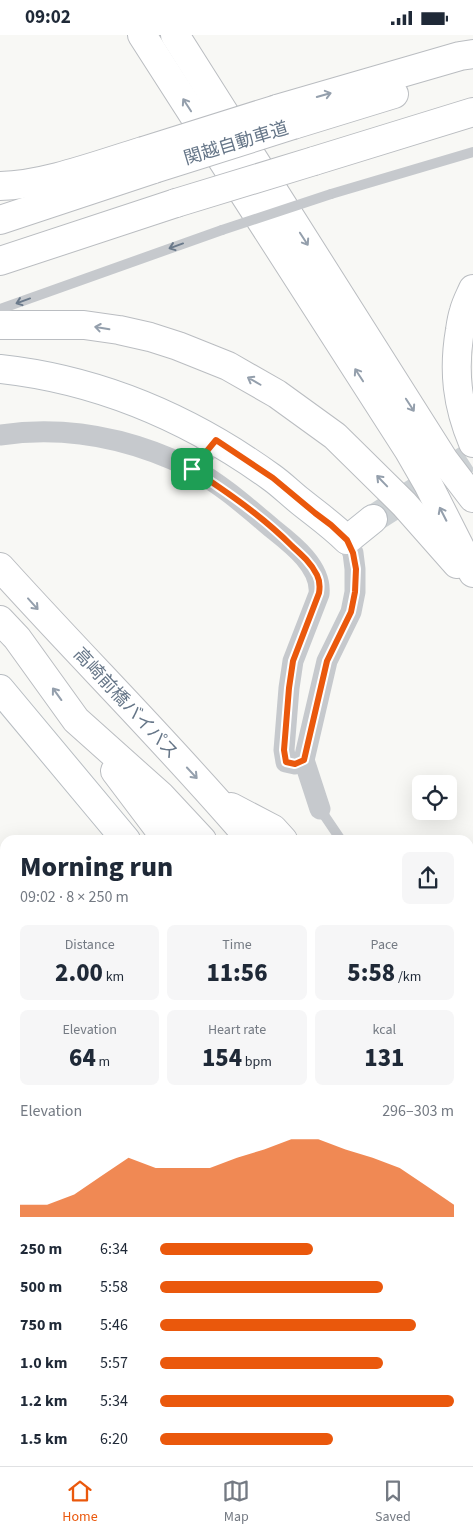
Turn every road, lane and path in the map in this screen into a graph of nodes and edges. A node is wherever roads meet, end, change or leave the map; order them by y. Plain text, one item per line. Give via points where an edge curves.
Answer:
1 (142, 35) edge
2 (175, 35) edge
3 (473, 54) edge
4 (473, 70) edge
5 (473, 112) edge
6 (285, 117) junction
7 (473, 152) edge
8 (148, 160) junction
9 (0, 186) edge
10 (0, 220) edge
11 (0, 261) edge
12 (473, 289) edge
13 (0, 309) edge
14 (0, 325) edge
15 (0, 369) edge
16 (0, 435) edge
17 (216, 440) junction
18 (473, 443) edge
19 (192, 469) junction
20 (473, 498) edge
21 (373, 519) tunnel mouth
22 (347, 540) junction
23 (0, 567) edge
24 (473, 573) edge
25 (473, 582) edge
26 (0, 621) edge
27 (0, 689) edge
28 (76, 720) junction
29 (304, 760) junction
30 (216, 799) junction
31 (320, 809) joint
32 (122, 835) edge
33 (163, 835) edge
34 (197, 835) edge
35 (247, 835) edge
36 (278, 835) edge
37 (338, 835) edge

24 -> 1 main road via 409,451
2 -> 20 main road via 444,460
6 -> 3 main road
4 - 6 main road, 関越自動車道
5 - 11 main road, bridge
6 - 8 main road, 関越自動車道, bridge
7 -> 13 lane, bridge via 330,194
8 - 9 main road
8 - 10 main road, 関越自動車道
12 - 18 main road via 464,311 456,373 461,409
25 -> 14 main road via 404,504 335,436 277,394 228,366 178,346 119,330 84,325
15 - 17 main road via 34,373 98,388 128,398
16 - 19 street via 61,432 98,435 141,447
17 - 19 street
17 - 22 main road via 273,478
19 - 29 street via 280,534 310,563 318,576 319,593 293,661 284,750 286,762 295,764
21 - 22 main road
22 - 29 street via 356,569 355,592 351,612 327,661
23 -> 30 main road, 高崎前橋バイパス
28 -> 26 main road via 17,638
27 - 32 main road
28 - 33 main road
28 - 34 main road via 161,796
29 - 31 street
30 - 35 main road, 高崎前橋バイパス
30 - 36 main road
31 - 37 lane

